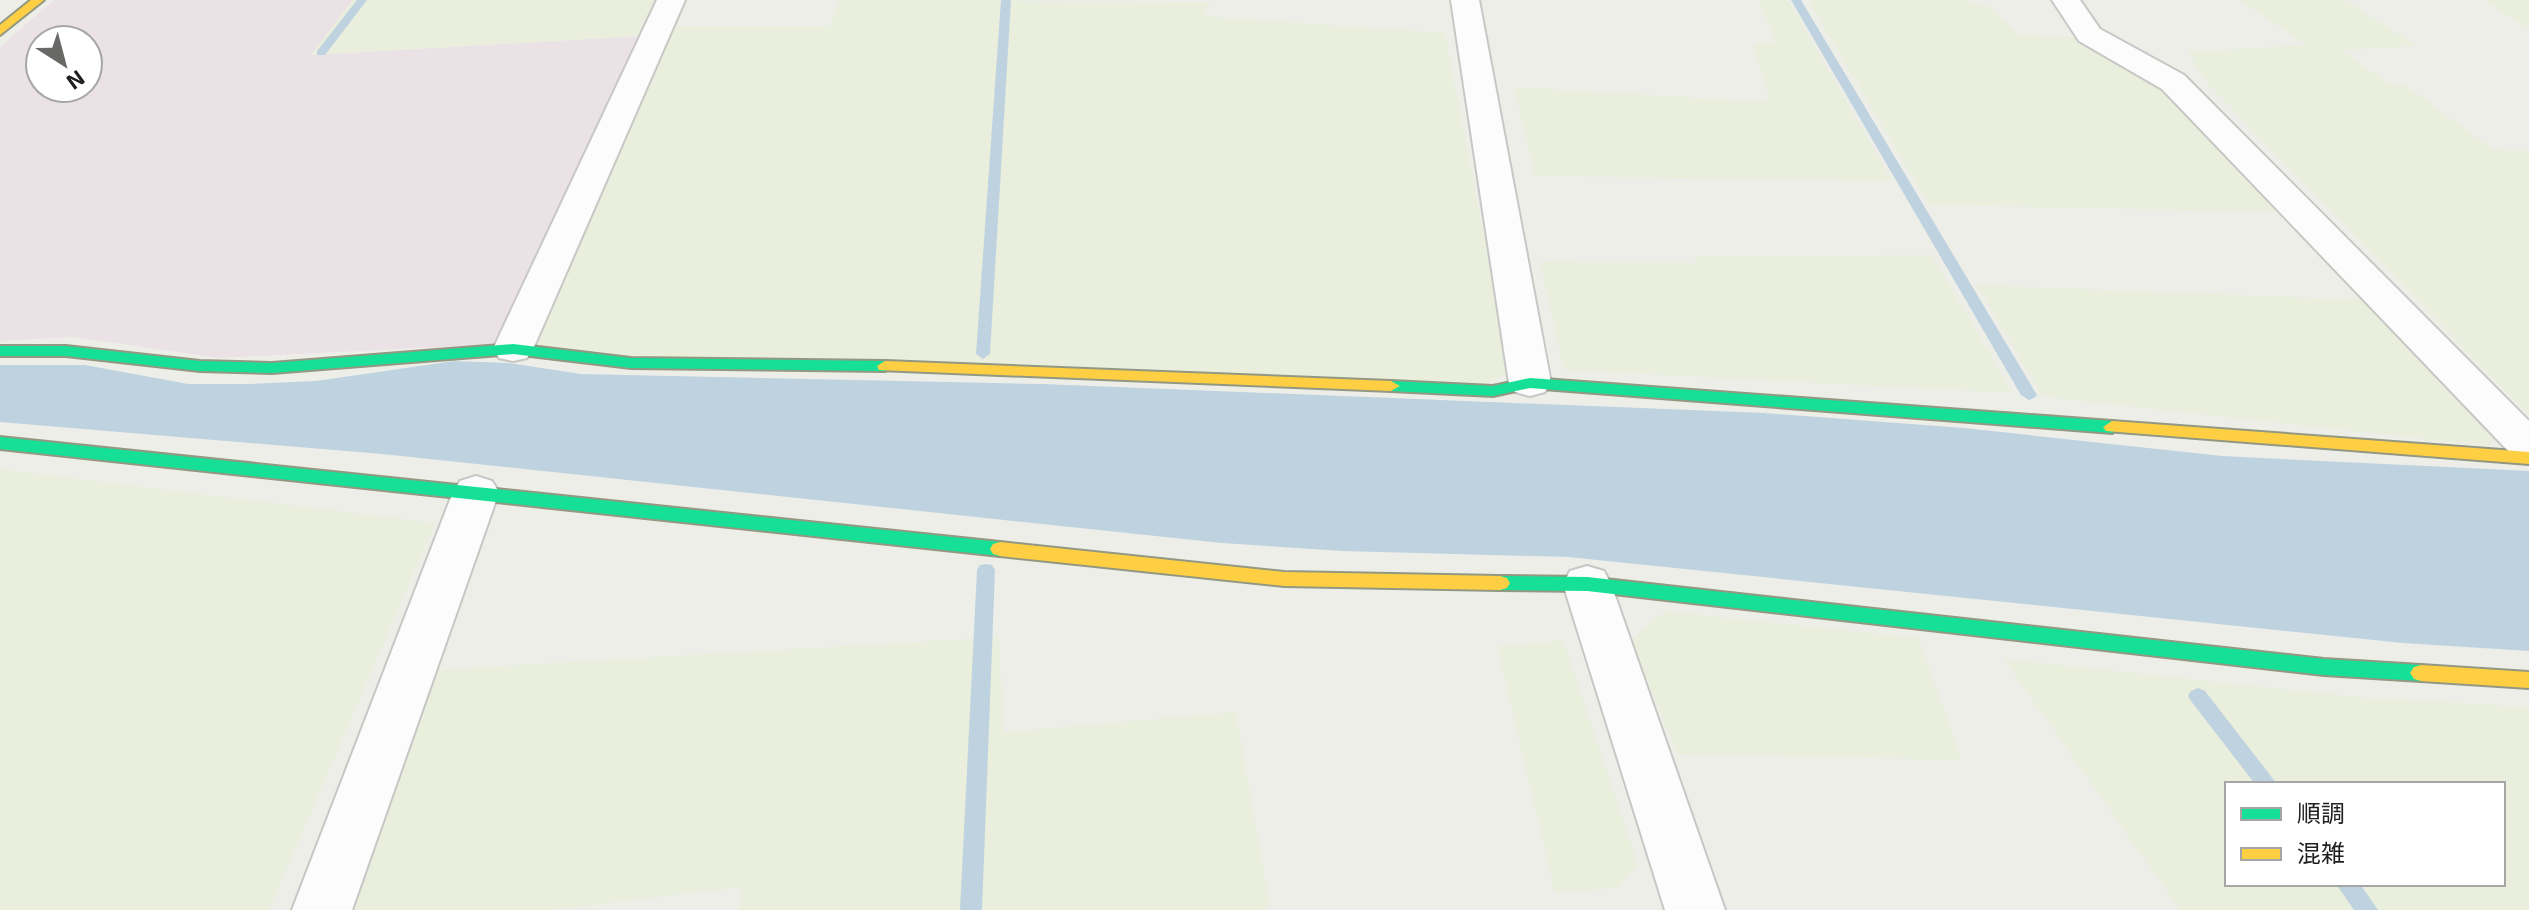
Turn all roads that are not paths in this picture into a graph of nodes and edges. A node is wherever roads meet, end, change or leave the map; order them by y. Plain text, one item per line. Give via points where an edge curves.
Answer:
1 (38, 0) edge
2 (671, 0) edge
3 (1465, 0) edge
4 (2066, 0) edge
5 (0, 31) edge
6 (513, 349) junction
7 (0, 351) edge
8 (1530, 383) junction
9 (0, 443) edge
10 (2529, 447) edge
11 (2529, 458) edge
12 (476, 492) junction
13 (1587, 584) junction
14 (2529, 680) edge
15 (322, 910) edge
16 (1695, 910) edge

1 - 5 street
2 - 6 street
3 - 8 street
4 - 10 street via 2089,35 2173,82
6 - 7 street via 272,368 66,351
6 - 8 street via 631,363 955,367 1493,391
8 - 11 street
9 - 12 street
12 - 13 street via 1284,579
12 - 15 street
13 - 14 street via 2324,667
13 - 16 street

